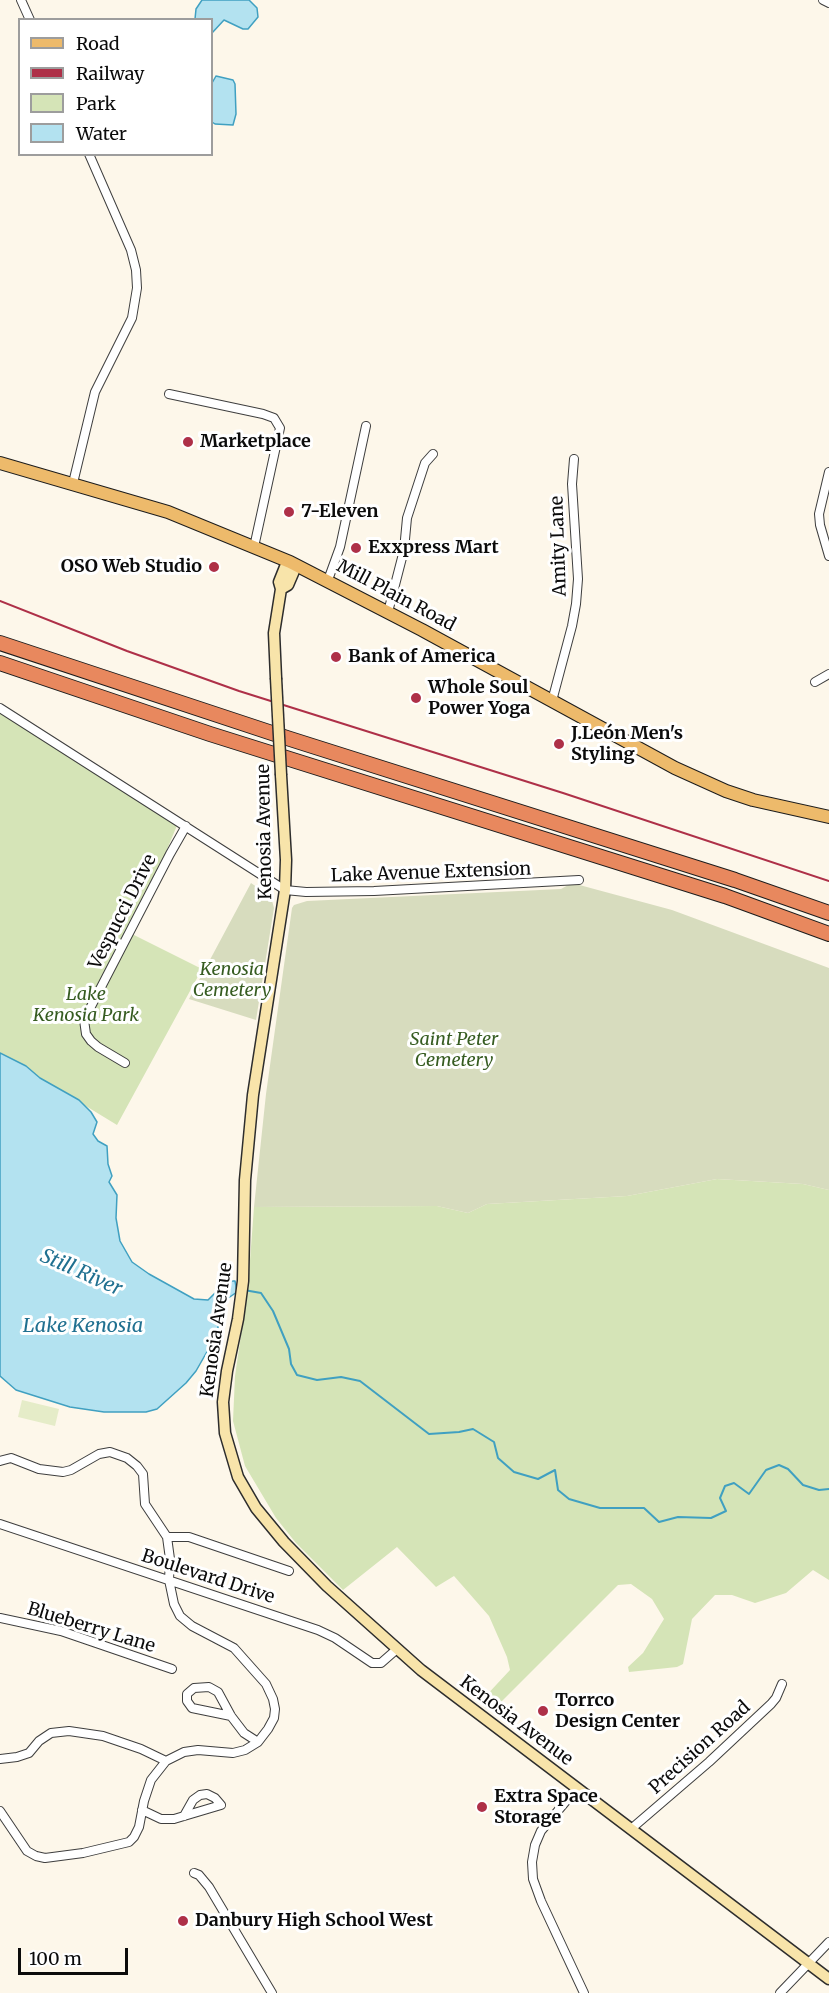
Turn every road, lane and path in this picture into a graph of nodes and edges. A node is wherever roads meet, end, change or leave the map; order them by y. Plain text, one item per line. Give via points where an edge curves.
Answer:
1 (21, 0) edge
2 (823, 0) edge
3 (829, 3) edge
4 (29, 18) edge
5 (90, 156) edge
6 (169, 394) dead end
7 (366, 426) dead end
8 (433, 454) dead end
9 (574, 459) dead end
10 (0, 463) edge
11 (829, 472) edge
12 (73, 483) junction
13 (254, 547) junction
14 (829, 556) edge
15 (290, 562) junction
16 (328, 580) junction
17 (388, 612) junction
18 (0, 643) edge
19 (0, 663) edge
20 (829, 674) edge
21 (815, 682) dead end
22 (552, 701) junction
23 (0, 708) edge
24 (829, 817) edge
25 (186, 826) junction
26 (579, 880) dead end
27 (285, 890) junction
28 (829, 913) edge
29 (829, 934) edge
30 (125, 1063) dead end
31 (0, 1461) edge
32 (0, 1524) edge
33 (167, 1537) junction
34 (289, 1571) dead end
35 (169, 1580) junction
36 (0, 1618) edge
37 (397, 1649) junction
38 (172, 1669) dead end
39 (782, 1684) dead end
40 (231, 1716) junction
41 (258, 1742) junction
42 (0, 1759) edge
43 (166, 1761) junction
44 (577, 1788) junction
45 (142, 1810) junction
46 (0, 1811) edge
47 (184, 1816) dead end
48 (631, 1829) junction
49 (194, 1873) dead end
50 (829, 1942) edge
51 (809, 1964) junction
52 (829, 1979) edge
53 (272, 1993) edge
54 (584, 1993) edge
55 (780, 1993) edge

1 - 4 street
2 - 3 street
5 - 12 street via 131,250 137,288 132,318 95,392
6 - 13 street via 263,414 274,418 280,428
7 - 16 street via 340,547
8 - 17 street via 425,463 407,518 404,550
9 - 22 street, Amity Lane via 576,604
10 - 12 main road, Mill Plain Road
11 - 14 street via 819,514
12 - 13 main road, Mill Plain Road via 168,512
13 - 15 main road, Mill Plain Road
15 - 16 main road, Mill Plain Road
15 - 27 street, Kenosia Avenue, bridge via 279,582 274,633
16 - 17 main road, Mill Plain Road
17 - 22 main road, Mill Plain Road
18 - 28 highway
19 - 29 highway via 210,734 725,896
20 - 21 street
22 - 24 main road, Mill Plain Road via 701,780 753,800
23 - 25 street
25 - 27 street
25 - 30 street, Vespucci Drive via 84,1020 86,1034 92,1041
26 - 27 street, Lake Avenue Extension via 374,891
27 - 37 street, Kenosia Avenue via 250,1124 243,1281 226,1371 225,1433 238,1477 256,1508 327,1586
31 - 33 street via 11,1458 39,1469 63,1472 99,1454 120,1454 143,1474 145,1504
32 - 35 street, Boulevard Drive
33 - 34 street via 189,1537
33 - 35 street
35 - 37 street, Boulevard Drive via 318,1630 372,1663 381,1663
35 - 41 street via 180,1616 234,1648 266,1684 273,1699 274,1718
36 - 38 street, Blueberry Lane via 61,1631
37 - 44 street, Kenosia Avenue
39 - 48 street, Precision Road via 771,1704
40 - 40 street via 218,1692 209,1687 194,1688 187,1694 192,1708
40 - 41 street
41 - 43 street via 233,1753 198,1750
42 - 43 street via 29,1753 51,1734 69,1731 103,1736
43 - 45 street via 152,1780
44 - 48 street, Kenosia Avenue
44 - 54 street via 541,1831 532,1862 541,1901
45 - 46 street via 139,1827 129,1842 45,1858 27,1851
45 - 47 street via 161,1819
48 - 51 street, Kenosia Avenue
49 - 53 street via 209,1887
50 - 51 street
51 - 52 street, Kenosia Avenue
51 - 55 street

